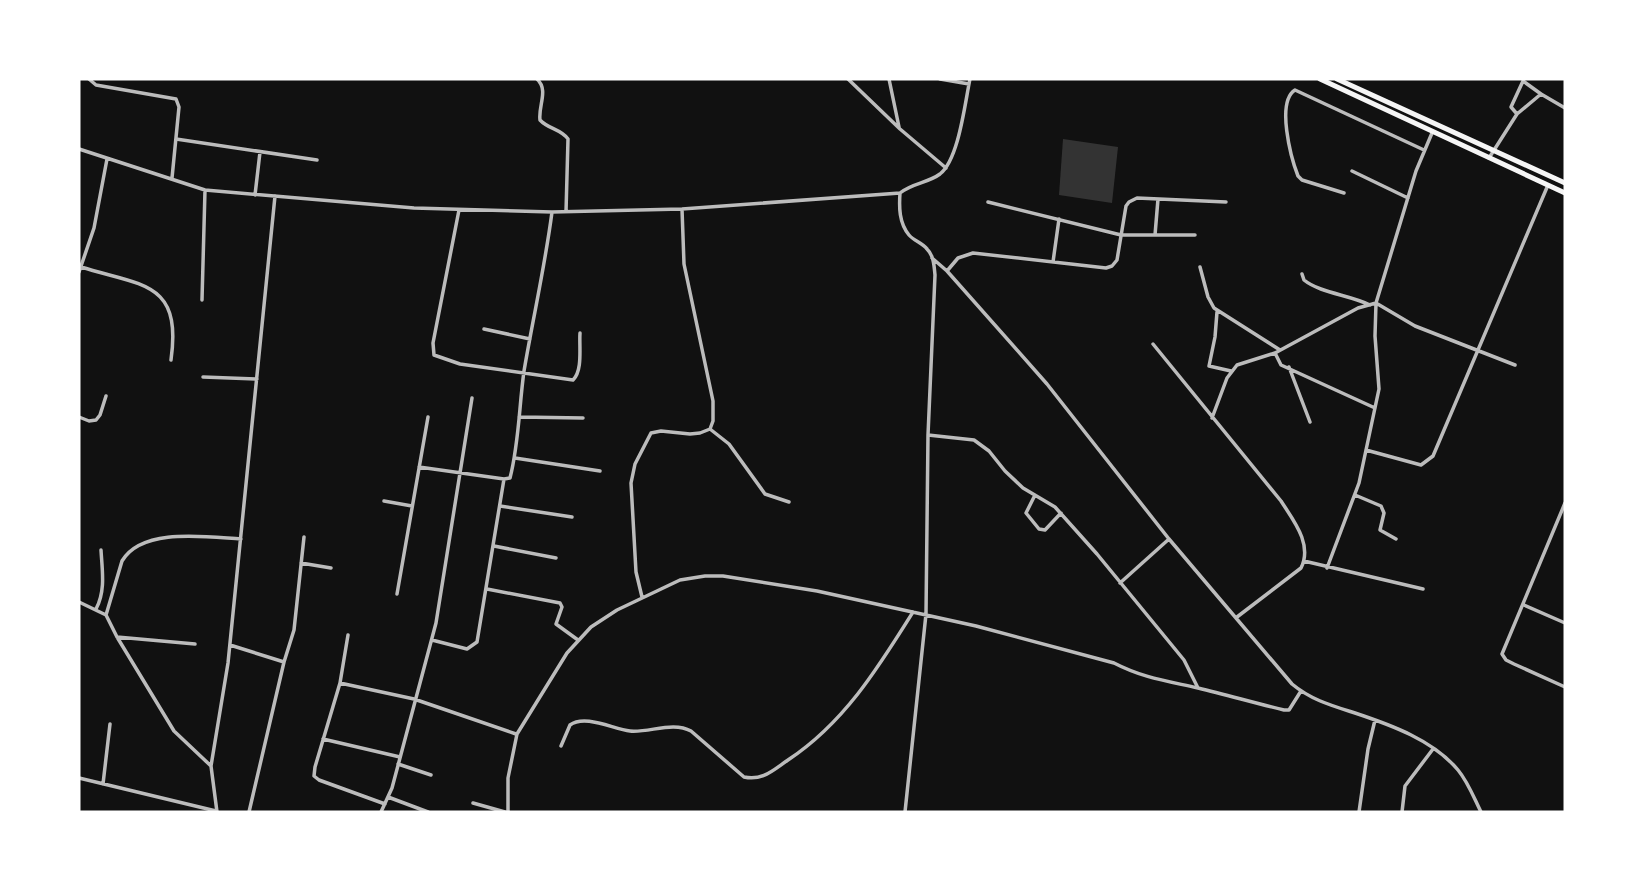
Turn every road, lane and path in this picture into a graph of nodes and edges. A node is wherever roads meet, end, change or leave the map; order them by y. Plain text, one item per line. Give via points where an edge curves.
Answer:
1 (89, 79) edge
2 (537, 79) edge
3 (848, 79) edge
4 (889, 79) edge
5 (940, 79) edge
6 (1320, 79) edge
7 (1337, 79) edge
8 (1523, 80) edge
9 (969, 81) edge
10 (1541, 94) junction
11 (1564, 106) edge
12 (1517, 114) junction
13 (900, 129) junction
14 (1432, 133) junction
15 (176, 139) junction
16 (79, 149) edge
17 (1424, 150) junction
18 (1493, 151) junction
19 (260, 152) junction
20 (107, 158) junction
21 (1489, 158) junction
22 (317, 160) dead end
23 (946, 168) junction
24 (1352, 171) dead end
25 (172, 178) junction
26 (1565, 183) edge
27 (1548, 185) junction
28 (205, 190) junction
29 (900, 193) junction
30 (1343, 193) dead end
31 (1565, 193) edge
32 (255, 195) junction
33 (275, 196) junction
34 (1408, 198) junction
35 (1158, 199) junction
36 (988, 202) dead end
37 (1226, 202) dead end
38 (682, 209) junction
39 (458, 210) junction
40 (552, 212) junction
41 (566, 212) junction
42 (1059, 219) junction
43 (1195, 234) dead end
44 (1121, 235) junction
45 (1155, 235) junction
46 (932, 258) junction
47 (1053, 262) junction
48 (1200, 267) dead end
49 (80, 270) edge
50 (947, 271) junction
51 (1302, 274) dead end
52 (202, 300) dead end
53 (1376, 303) junction
54 (1370, 304) junction
55 (1217, 310) junction
56 (484, 329) dead end
57 (580, 334) dead end
58 (531, 339) junction
59 (1153, 344) dead end
60 (1278, 351) junction
61 (1477, 352) junction
62 (171, 360) dead end
63 (1515, 365) dead end
64 (1289, 367) junction
65 (1231, 371) junction
66 (524, 372) junction
67 (203, 377) dead end
68 (257, 379) junction
69 (106, 396) dead end
70 (472, 398) dead end
71 (1375, 408) junction
72 (428, 416) dead end
73 (79, 417) edge
74 (519, 417) junction
75 (583, 418) dead end
76 (1212, 418) junction
77 (1310, 422) dead end
78 (710, 429) junction
79 (928, 435) junction
80 (1366, 450) junction
81 (515, 458) junction
82 (419, 467) junction
83 (600, 471) dead end
84 (461, 473) junction
85 (504, 479) junction
86 (1035, 495) junction
87 (1355, 495) junction
88 (384, 501) dead end
89 (789, 502) dead end
90 (1565, 503) edge
91 (412, 506) junction
92 (500, 506) junction
93 (1061, 513) junction
94 (572, 517) dead end
95 (304, 537) dead end
96 (241, 538) junction
97 (1169, 539) junction
98 (1396, 539) dead end
99 (494, 545) junction
100 (101, 550) dead end
101 (556, 558) dead end
102 (1304, 561) junction
103 (301, 563) junction
104 (331, 568) dead end
105 (1327, 568) junction
106 (1120, 583) junction
107 (487, 589) junction
108 (1423, 589) dead end
109 (397, 594) dead end
110 (642, 597) junction
111 (79, 602) edge
112 (1524, 605) junction
113 (96, 610) junction
114 (913, 612) junction
115 (926, 614) junction
116 (106, 615) junction
117 (1237, 617) junction
118 (1565, 623) edge
119 (348, 635) dead end
120 (117, 637) junction
121 (432, 640) junction
122 (578, 640) junction
123 (195, 644) dead end
124 (230, 645) junction
125 (284, 662) junction
126 (340, 683) junction
127 (1565, 687) edge
128 (1198, 688) junction
129 (1301, 691) junction
130 (416, 699) junction
131 (1375, 720) junction
132 (110, 724) dead end
133 (517, 734) junction
134 (323, 739) junction
135 (561, 746) dead end
136 (1433, 749) junction
137 (400, 758) junction
138 (398, 764) junction
139 (211, 766) junction
140 (431, 775) dead end
141 (79, 778) edge
142 (103, 784) junction
143 (388, 797) junction
144 (473, 803) dead end
145 (384, 804) junction
146 (218, 812) edge
147 (249, 812) edge
148 (381, 812) edge
149 (428, 812) edge
150 (506, 812) edge
151 (905, 812) edge
152 (1359, 812) edge
153 (1402, 812) edge
154 (1481, 812) edge

1 - 15 street via 96,85 176,99
2 - 41 street via 543,90 540,120 568,139
3 - 13 street
4 - 13 street
5 - 9 street
6 - 14 highway
7 - 18 highway
8 - 10 street
8 - 12 street via 1511,107
9 - 23 street
10 - 11 street
10 - 12 street
12 - 18 street
13 - 23 street
14 - 17 street
14 - 21 highway
15 - 19 street
15 - 25 street
16 - 20 street
17 - 30 street via 1295,90 1288,99 1286,120 1298,176
17 - 34 street
18 - 21 street
18 - 26 highway
19 - 22 street
19 - 32 street
20 - 25 street
20 - 49 street via 94,228
21 - 27 highway
23 - 29 street via 939,176
24 - 34 street
25 - 28 street
27 - 31 highway
27 - 61 street
28 - 32 street
28 - 52 street
29 - 38 street
29 - 46 street via 902,223
32 - 33 street
33 - 39 street
33 - 68 street
34 - 53 street
35 - 37 street
35 - 44 street via 1129,202
35 - 45 street
36 - 42 street
38 - 41 street
38 - 78 street via 684,264 714,411
39 - 40 street
39 - 66 street via 434,355 460,364
40 - 41 street
40 - 58 street
42 - 44 street
42 - 47 street
43 - 45 street
44 - 45 street
44 - 47 street via 1112,266
46 - 50 street
46 - 79 street
47 - 50 street via 973,253 958,258
48 - 55 street via 1208,297
49 - 62 street via 161,295 175,336
50 - 97 street via 1051,389
51 - 54 street via 1312,286
53 - 54 street
53 - 61 street via 1415,326
53 - 71 street via 1380,376
54 - 60 street
55 - 60 street
55 - 65 street via 1209,366
56 - 58 street
57 - 66 street via 577,377 573,380
58 - 66 street
59 - 76 street
60 - 64 street via 1279,362
60 - 65 street
61 - 63 street
61 - 80 street via 1427,462 1408,463
64 - 71 street
64 - 77 street
65 - 76 street
66 - 74 street
67 - 68 street
68 - 96 street
69 - 73 street via 96,420
70 - 84 street
71 - 80 street
72 - 82 street
74 - 75 street
74 - 81 street
76 - 102 street via 1281,501 1298,529
78 - 89 street via 729,444 765,494
78 - 110 street via 690,434 651,433 635,464 631,494
79 - 86 street via 974,440
79 - 115 street
80 - 87 street
81 - 83 street
81 - 85 street via 510,478
82 - 84 street
82 - 91 street
84 - 85 street
84 - 121 street
85 - 92 street
86 - 93 street
86 - 93 street via 1026,513 1039,529 1045,530
87 - 98 street via 1381,506 1380,530
87 - 105 street
88 - 91 street
90 - 112 street
91 - 109 street
92 - 94 street
92 - 99 street
93 - 106 street
95 - 103 street
96 - 116 street via 167,537 135,548 122,561
96 - 124 street
97 - 106 street
97 - 117 street
99 - 101 street
99 - 107 street
100 - 113 street via 101,601
102 - 105 street
102 - 117 street
103 - 104 street
103 - 125 street via 294,630
105 - 108 street
106 - 128 street via 1184,660
107 - 121 street via 477,642 472,647
107 - 122 street via 561,603 556,624
110 - 114 street via 680,580 723,576
110 - 122 street via 591,627
111 - 113 street
112 - 118 street
112 - 127 street via 1502,654
113 - 116 street
114 - 115 street
114 - 135 street via 845,710 818,738 765,776 744,777 682,727 629,731 580,720 570,725
115 - 128 street via 1114,663 1147,678
115 - 151 street
116 - 120 street
117 - 129 street
119 - 126 street
120 - 123 street
120 - 139 street via 174,731
121 - 130 street
122 - 133 street
124 - 125 street
124 - 139 street
125 - 147 street
126 - 130 street
126 - 134 street
128 - 129 street via 1284,710 1293,706
129 - 131 street
130 - 133 street
130 - 137 street
131 - 136 street
131 - 152 street
132 - 142 street
133 - 150 street
134 - 137 street
134 - 145 street via 316,778
136 - 153 street via 1405,786
136 - 154 street via 1457,769
137 - 138 street
138 - 140 street
138 - 143 street
139 - 146 street
141 - 142 street
142 - 146 street
143 - 145 street
143 - 149 street
144 - 150 street
145 - 148 street

